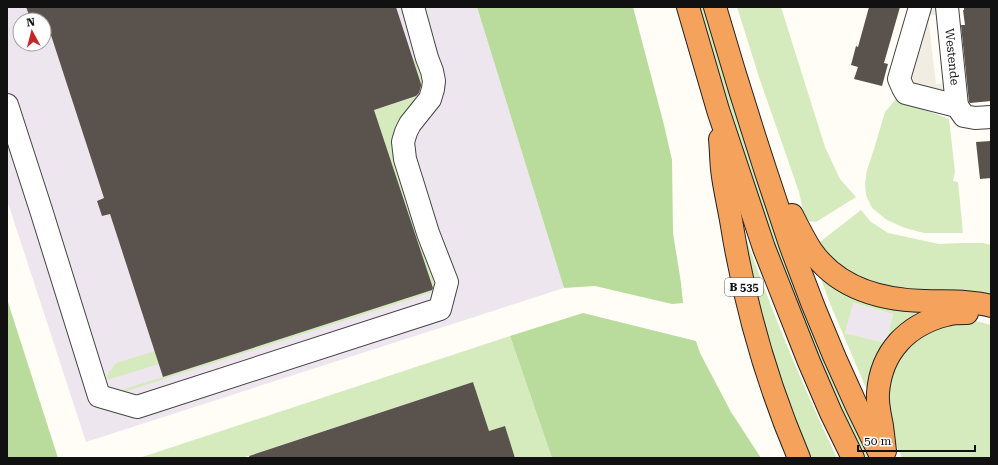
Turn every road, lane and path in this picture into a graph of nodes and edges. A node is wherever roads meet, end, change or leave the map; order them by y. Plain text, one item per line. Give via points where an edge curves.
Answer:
1 (413, 7) edge
2 (688, 7) edge
3 (714, 7) edge
4 (920, 7) edge
5 (947, 7) edge
6 (7, 105) edge
7 (957, 106) junction
8 (718, 110) junction
9 (991, 117) edge
10 (763, 163) junction
11 (991, 306) edge
12 (991, 317) edge
13 (800, 458) edge
14 (853, 458) edge
15 (882, 458) edge
16 (886, 458) edge

1 - 6 street via 434,81 430,100 406,132 405,160 428,233 447,282 440,309 137,407 99,396
2 - 8 highway, B 535
3 - 10 highway
4 - 7 street, Westende via 899,79 906,92
5 - 7 street, Westende
7 - 9 street, Westende via 964,116
8 - 13 highway, B 535 via 722,169 747,301 768,377
8 - 14 highway, B 535 via 783,297 831,413
10 - 11 highway via 811,250 826,268 850,285 886,298
10 - 15 highway via 809,295 844,380
12 - 16 highway via 984,314 947,314 917,327 892,349 884,366 878,393

